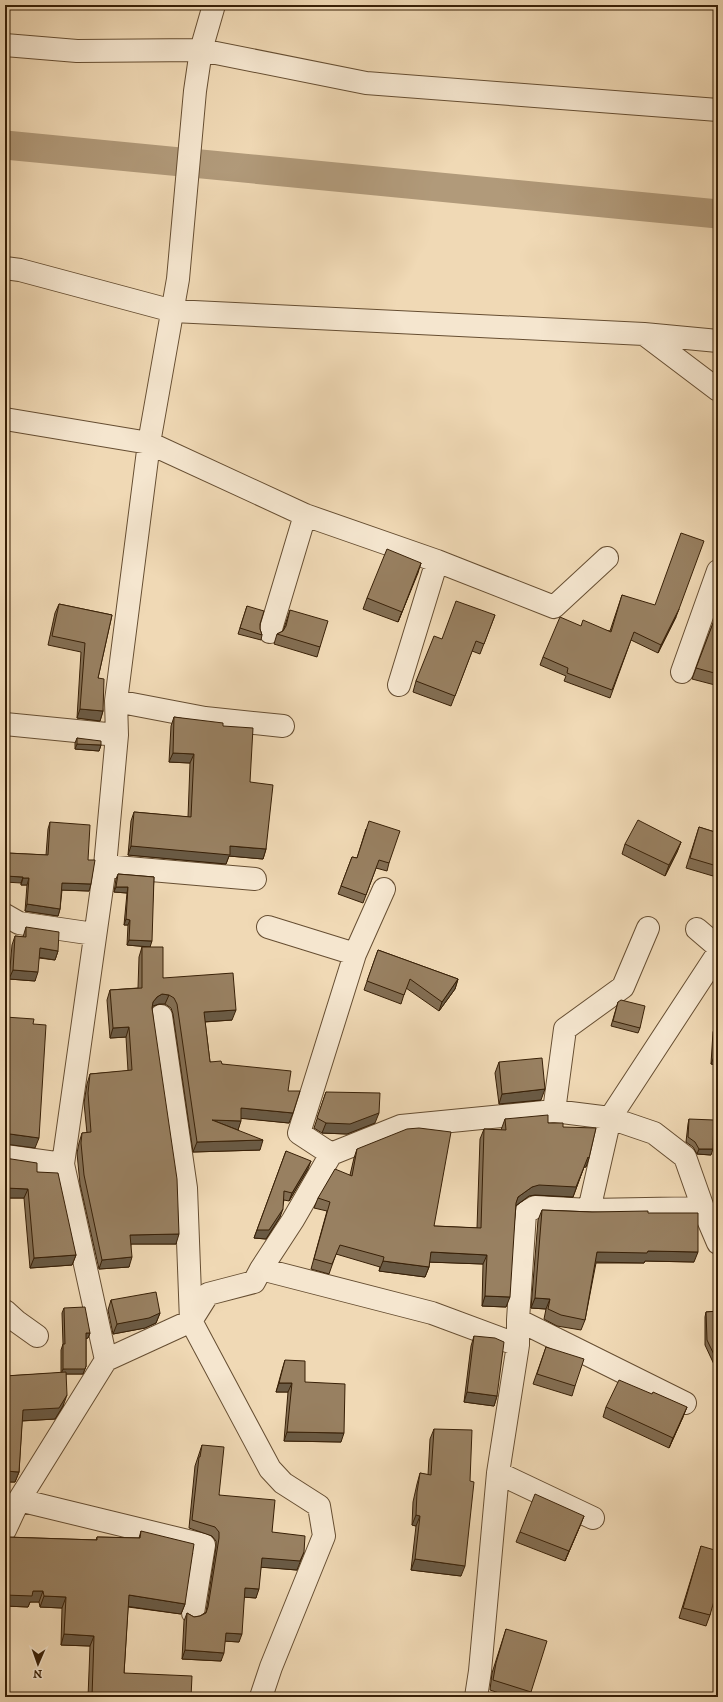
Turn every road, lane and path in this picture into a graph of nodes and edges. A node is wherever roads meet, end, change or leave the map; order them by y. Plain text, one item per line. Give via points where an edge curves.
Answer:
1 (214, 5) edge
2 (5, 45) edge
3 (201, 50) junction
4 (718, 110) edge
5 (5, 268) edge
6 (173, 311) junction
7 (644, 334) junction
8 (718, 341) edge
9 (718, 390) edge
10 (5, 419) edge
11 (149, 443) junction
12 (305, 515) junction
13 (607, 558) dead end
14 (437, 561) junction
15 (718, 571) edge
16 (270, 632) dead end
17 (682, 672) dead end
18 (399, 685) dead end
19 (116, 701) junction
20 (5, 724) edge
21 (283, 726) dead end
22 (117, 735) junction
23 (105, 866) junction
24 (255, 879) dead end
25 (384, 889) dead end
26 (5, 915) edge
27 (268, 927) dead end
28 (648, 928) dead end
29 (697, 929) dead end
30 (94, 934) junction
31 (718, 947) edge
32 (718, 953) edge
33 (355, 954) junction
34 (161, 1016) dead end
35 (554, 1111) junction
36 (610, 1118) junction
37 (331, 1154) junction
38 (5, 1156) edge
39 (63, 1164) junction
40 (703, 1208) junction
41 (589, 1210) junction
42 (718, 1243) edge
43 (261, 1269) junction
44 (5, 1311) edge
45 (518, 1320) junction
46 (191, 1321) junction
47 (37, 1336) dead end
48 (518, 1345) junction
49 (106, 1360) junction
50 (685, 1403) dead end
51 (498, 1473) junction
52 (19, 1500) junction
53 (593, 1518) dead end
54 (5, 1530) edge
55 (193, 1613) dead end
56 (261, 1697) edge
57 (476, 1697) edge

1 - 3 street
2 - 3 street via 77,51
3 - 4 street via 366,83
3 - 6 street
5 - 6 street
6 - 7 street
6 - 11 street
7 - 8 street
7 - 9 street
10 - 11 street
11 - 12 street
11 - 19 street
12 - 14 street
12 - 16 street
13 - 14 street via 554,607
14 - 18 street
15 - 17 street
19 - 21 street via 205,718
19 - 22 street
20 - 22 street
22 - 23 street
23 - 24 street
23 - 30 street
25 - 33 street
26 - 30 street via 19,923
27 - 33 street
28 - 35 street via 623,987 565,1029
29 - 31 street
30 - 39 street
32 - 36 street
33 - 37 street via 299,1133
34 - 46 street via 186,1188
35 - 36 street
35 - 37 street via 401,1126
36 - 40 street via 654,1133 685,1157
36 - 41 street
37 - 43 street
38 - 39 street
39 - 49 street
40 - 41 street
40 - 42 street
41 - 45 street via 535,1207 525,1213
43 - 46 street via 254,1282 208,1294
43 - 48 street via 432,1313
44 - 47 street
45 - 48 street
45 - 50 street
46 - 49 street
46 - 56 street via 270,1469 283,1483 319,1506 324,1536
48 - 51 street
49 - 52 street
51 - 53 street
51 - 57 street
52 - 54 street
52 - 55 street via 204,1545

